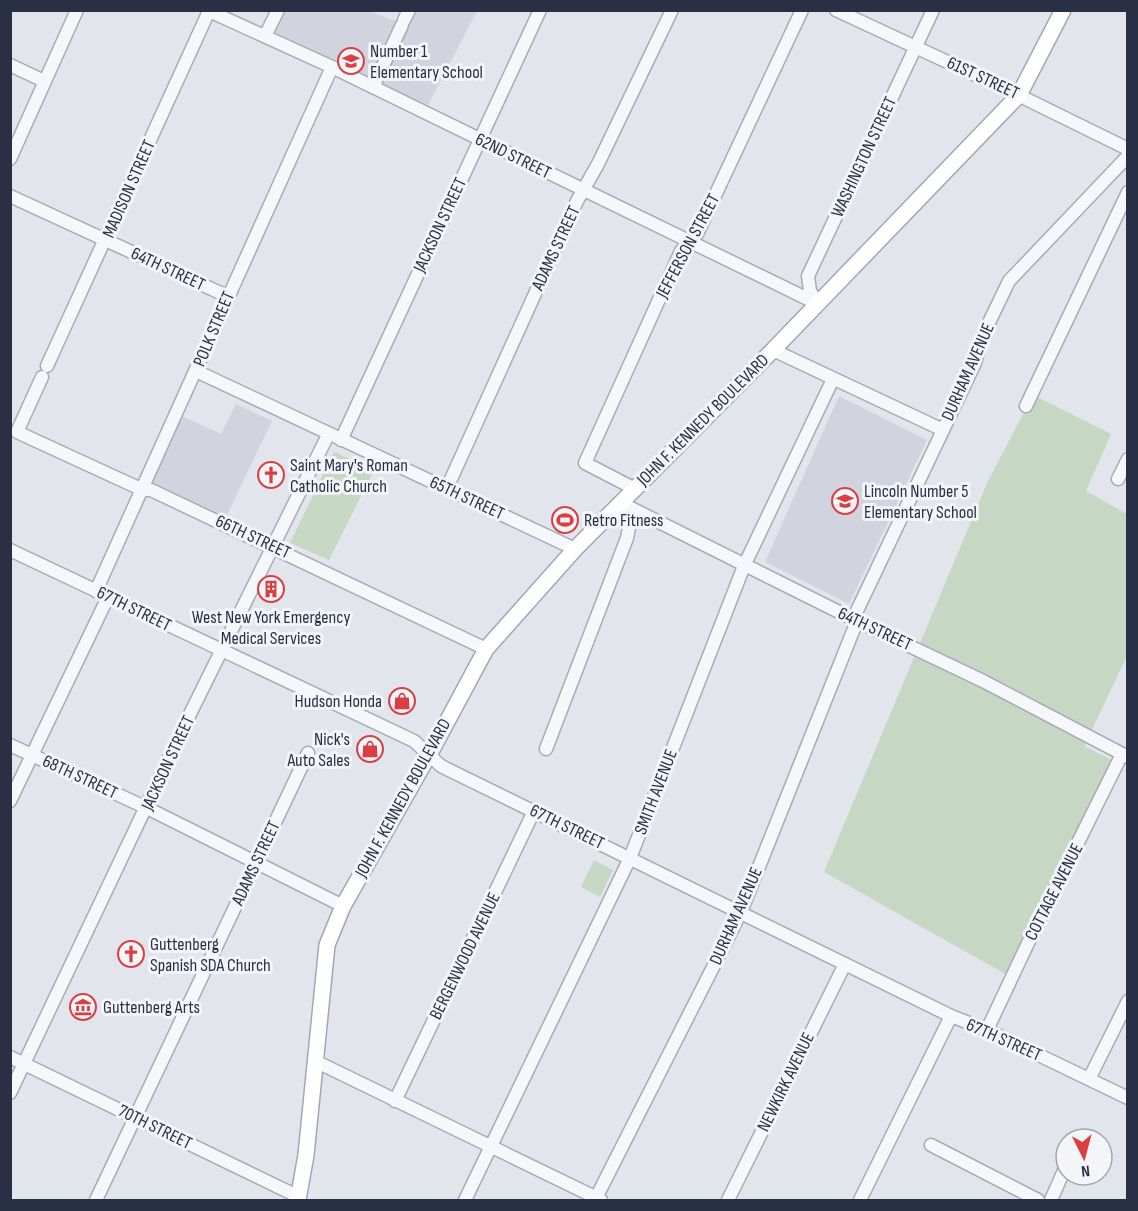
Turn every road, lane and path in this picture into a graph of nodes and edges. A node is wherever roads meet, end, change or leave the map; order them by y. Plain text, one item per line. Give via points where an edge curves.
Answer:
1 (77, 10) edge
2 (278, 10) edge
3 (540, 10) edge
4 (672, 10) edge
5 (802, 10) edge
6 (836, 10) edge
7 (933, 10) edge
8 (1063, 10) edge
9 (208, 11) edge
10 (405, 19) edge
11 (265, 36) junction
12 (915, 46) junction
13 (10, 65) edge
14 (332, 67) junction
15 (44, 81) junction
16 (372, 87) junction
17 (1019, 95) junction
18 (479, 139) junction
19 (1128, 149) edge
20 (1128, 156) edge
21 (10, 159) edge
22 (584, 190) junction
23 (1128, 192) edge
24 (10, 196) edge
25 (106, 241) junction
26 (689, 241) junction
27 (227, 296) junction
28 (818, 304) junction
29 (773, 350) junction
30 (196, 371) junction
31 (833, 379) junction
32 (1026, 406) dead end
33 (943, 430) junction
34 (18, 432) joint
35 (328, 435) junction
36 (341, 440) junction
37 (1128, 459) edge
38 (1118, 479) dead end
39 (447, 488) junction
40 (635, 489) junction
41 (143, 490) junction
42 (621, 503) junction
43 (272, 546) junction
44 (575, 549) junction
45 (10, 550) edge
46 (744, 566) junction
47 (96, 591) junction
48 (108, 597) junction
49 (855, 620) junction
50 (486, 649) junction
51 (222, 651) junction
52 (10, 745) edge
53 (546, 749) dead end
54 (308, 753) dead end
55 (32, 755) junction
56 (429, 755) junction
57 (1125, 755) edge
58 (10, 801) edge
59 (147, 808) junction
60 (534, 811) junction
61 (630, 858) junction
62 (256, 862) junction
63 (343, 906) junction
64 (741, 912) junction
65 (845, 964) junction
66 (1128, 1001) edge
67 (951, 1016) junction
68 (987, 1030) junction
69 (10, 1057) edge
70 (315, 1061) junction
71 (25, 1064) junction
72 (1089, 1079) junction
73 (10, 1093) edge
74 (1128, 1098) edge
75 (395, 1101) junction
76 (135, 1118) junction
77 (931, 1145) dead end
78 (490, 1148) junction
79 (299, 1199) edge
80 (96, 1200) edge
81 (465, 1200) edge
82 (597, 1200) edge
83 (728, 1200) edge
84 (860, 1200) edge
85 (1038, 1200) edge

1 - 15 street
2 - 11 street
3 - 18 street, JACKSON STREET
4 - 22 street, ADAMS STREET
5 - 26 street, JEFFERSON STREET via 697,234
6 - 12 street, 61ST STREET
7 - 12 street, WASHINGTON STREET
8 - 17 main road, JOHN F. KENNEDY BOULEVARD
9 - 11 street, 62ND STREET
9 - 25 street, MADISON STREET
10 - 16 street
11 - 14 street, 62ND STREET
12 - 17 street, 61ST STREET
12 - 28 street, WASHINGTON STREET via 808,276 810,291
13 - 15 street
14 - 16 street, 62ND STREET
14 - 27 street, POLK STREET
15 - 21 street
16 - 18 street, 62ND STREET
17 - 19 street, 61ST STREET
17 - 28 main road, JOHN F. KENNEDY BOULEVARD
18 - 22 street, 62ND STREET
18 - 36 street, JACKSON STREET
20 - 33 street, DURHAM AVENUE via 1009,281
22 - 26 street, 62ND STREET
22 - 39 street, ADAMS STREET
23 - 32 street
24 - 25 street, 64TH STREET
25 - 27 street, 64TH STREET
25 - 34 street, MADISON STREET
26 - 28 street, 62ND STREET
26 - 40 street, JEFFERSON STREET via 681,251 585,463
27 - 30 street, POLK STREET
28 - 29 main road, JOHN F. KENNEDY BOULEVARD
29 - 31 street
29 - 40 main road, JOHN F. KENNEDY BOULEVARD
30 - 35 street, 65TH STREET
30 - 41 street, POLK STREET
31 - 33 street
31 - 46 street, SMITH AVENUE
33 - 49 street, DURHAM AVENUE
34 - 41 street, 66TH STREET
35 - 36 street, 65TH STREET
35 - 43 street, JACKSON STREET
36 - 39 street, 65TH STREET
37 - 38 street
39 - 44 street, 65TH STREET
40 - 42 main road, JOHN F. KENNEDY BOULEVARD
41 - 43 street, 66TH STREET via 151,490
41 - 47 street, POLK STREET
42 - 44 main road, JOHN F. KENNEDY BOULEVARD
42 - 46 street, 64TH STREET
42 - 53 street via 630,524 627,538
43 - 50 street, 66TH STREET
43 - 51 street, JACKSON STREET
44 - 50 main road, JOHN F. KENNEDY BOULEVARD
45 - 47 street, 67TH STREET
46 - 49 street, 64TH STREET
46 - 61 street, SMITH AVENUE
47 - 48 street, 67TH STREET
48 - 51 street, 67TH STREET
48 - 55 street
49 - 57 street, 64TH STREET
49 - 64 street, DURHAM AVENUE
50 - 56 main road, JOHN F. KENNEDY BOULEVARD
51 - 56 street, 67TH STREET via 414,741
51 - 59 street, JACKSON STREET
52 - 55 street, 68TH STREET
54 - 62 street, ADAMS STREET
55 - 58 street
55 - 59 street, 68TH STREET
56 - 60 street, 67TH STREET via 441,766
56 - 63 main road, JOHN F. KENNEDY BOULEVARD
57 - 68 street, COTTAGE AVENUE
59 - 62 street, 68TH STREET
59 - 71 street, JACKSON STREET
60 - 61 street, 67TH STREET
60 - 75 street, BERGENWOOD AVENUE
61 - 64 street, 67TH STREET
61 - 78 street, SMITH AVENUE
62 - 63 street, 68TH STREET
62 - 76 street, ADAMS STREET
63 - 70 main road, JOHN F. KENNEDY BOULEVARD via 327,945
64 - 65 street, 67TH STREET
64 - 82 street, DURHAM AVENUE
65 - 67 street, 67TH STREET
65 - 83 street, NEWKIRK AVENUE
66 - 72 street
67 - 68 street, 67TH STREET
67 - 84 street
68 - 72 street, 67TH STREET
69 - 71 street, 70TH STREET
70 - 75 street
70 - 79 main road, JOHN F. KENNEDY BOULEVARD
71 - 73 street, JACKSON STREET
71 - 76 street, 70TH STREET
72 - 74 street, 67TH STREET
75 - 78 street
76 - 79 street, 70TH STREET
76 - 80 street, ADAMS STREET
77 - 85 street
78 - 81 street, SMITH AVENUE
78 - 82 street

